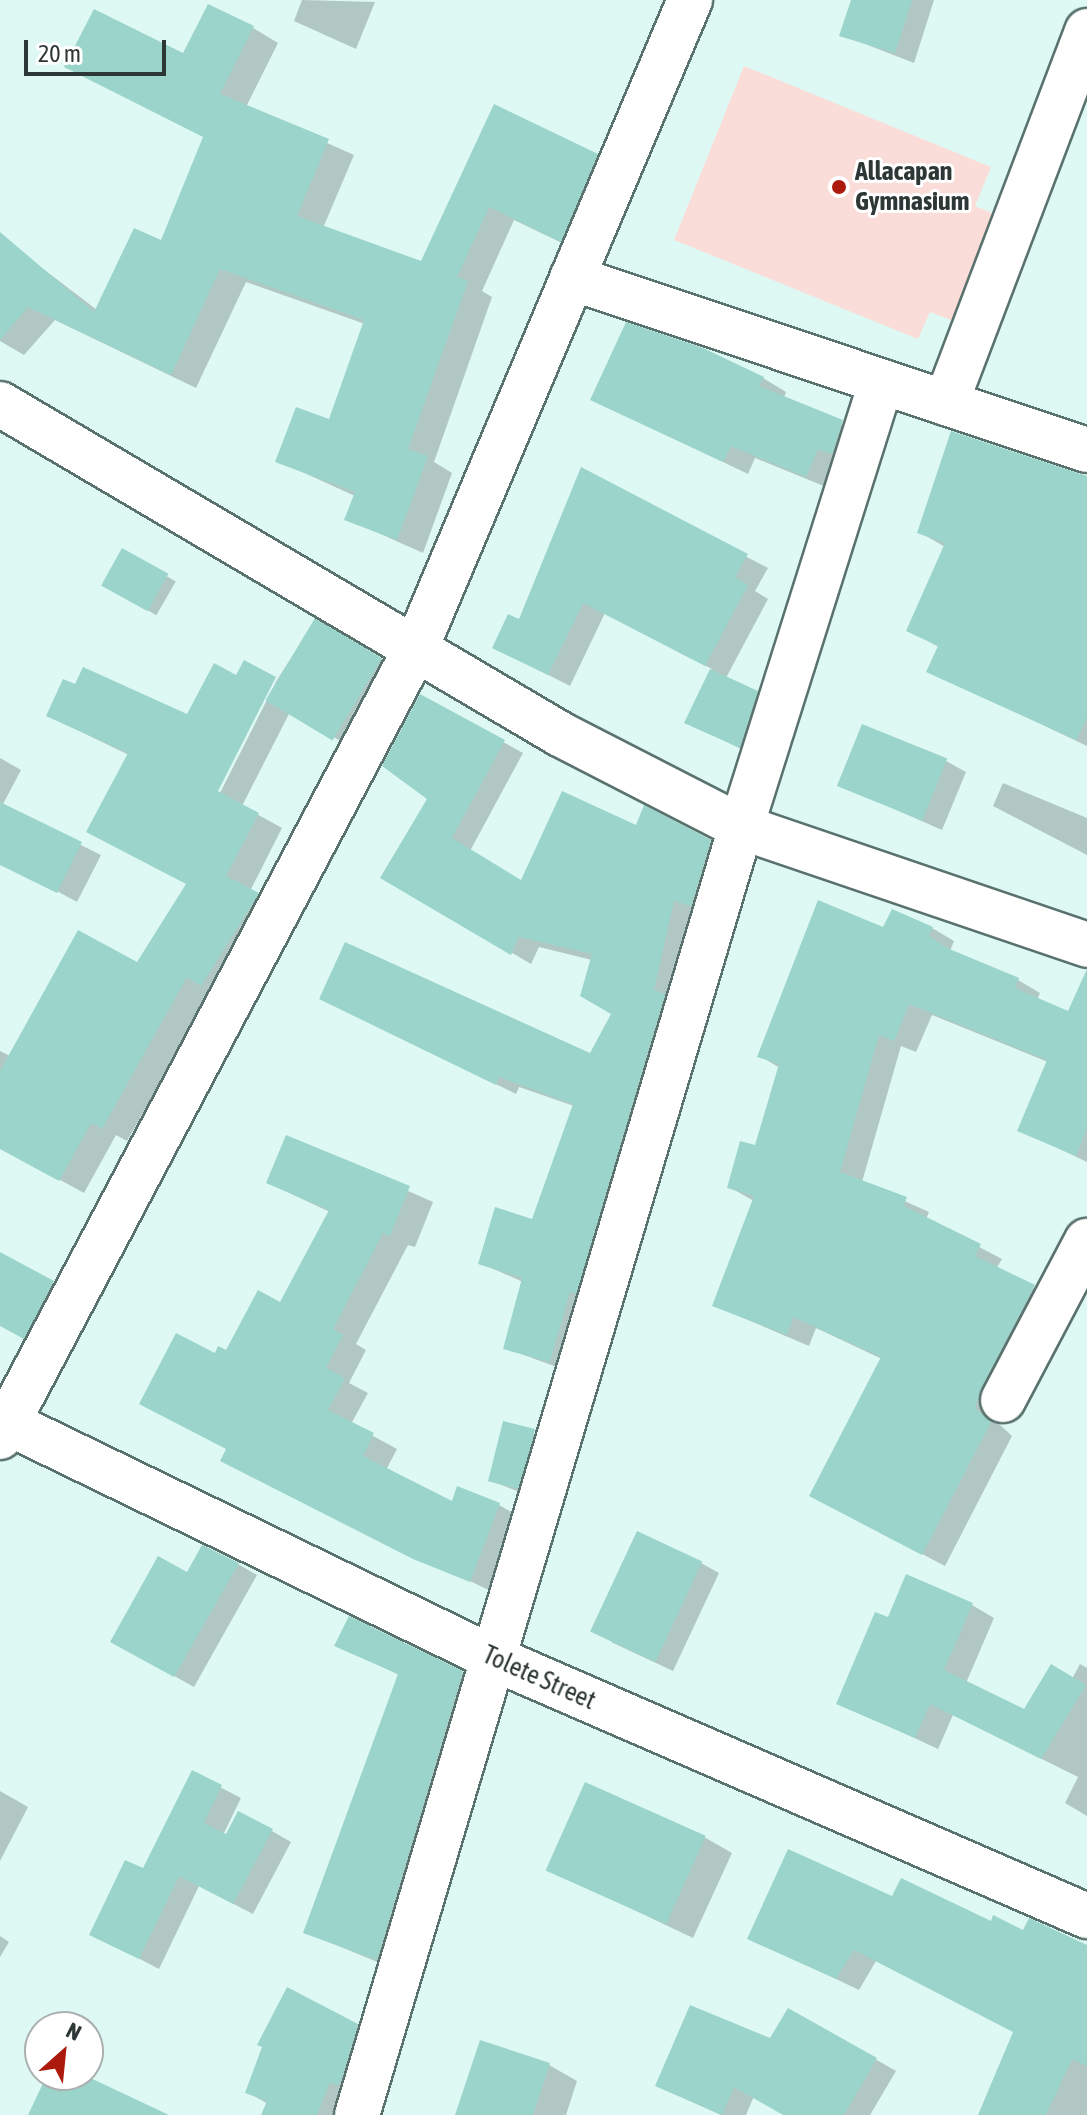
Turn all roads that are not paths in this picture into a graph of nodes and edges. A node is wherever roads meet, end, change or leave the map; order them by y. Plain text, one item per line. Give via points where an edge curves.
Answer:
1 (690, 0) edge
2 (1087, 31) edge
3 (572, 278) junction
4 (881, 382) junction
5 (946, 403) junction
6 (0, 404) edge
7 (1087, 450) edge
8 (416, 648) junction
9 (741, 827) junction
10 (1087, 945) edge
11 (1087, 1241) edge
12 (1003, 1400) dead end
13 (3, 1426) edge
14 (493, 1658) junction
15 (1087, 1916) edge
16 (357, 2115) edge

1 - 3 street
2 - 5 street
3 - 4 street
3 - 8 street
4 - 5 street
4 - 9 street
5 - 7 street
6 - 8 street
8 - 9 street via 560,734
8 - 13 street
9 - 10 street
9 - 14 street
11 - 12 street
13 - 14 street, Tolete Street
14 - 15 street, Tolete Street
14 - 16 street

